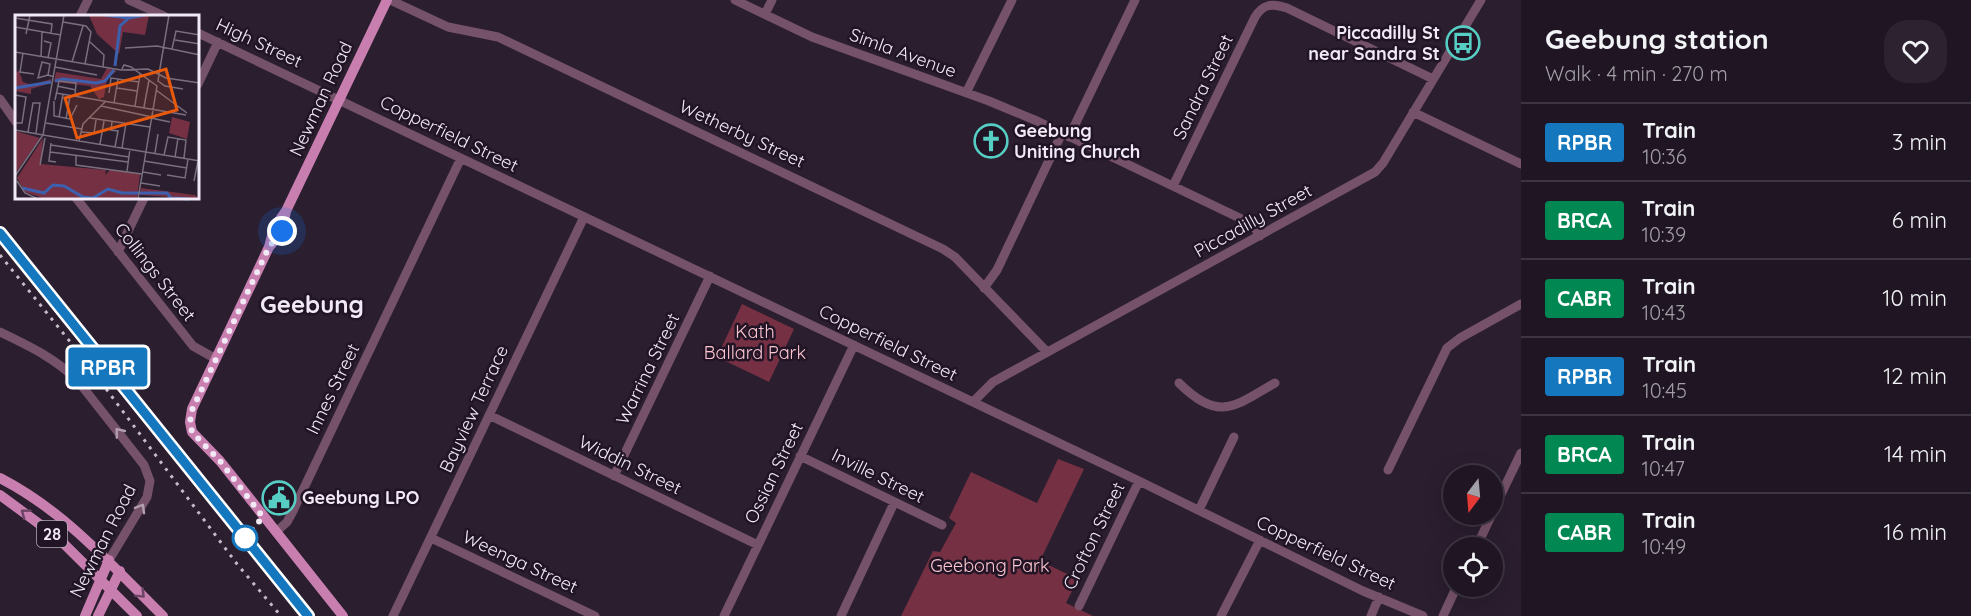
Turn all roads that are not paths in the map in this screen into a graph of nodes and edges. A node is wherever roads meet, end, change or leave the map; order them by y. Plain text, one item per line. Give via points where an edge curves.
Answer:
1 (88, 0) edge
2 (129, 0) edge
3 (388, 0) edge
4 (735, 0) edge
5 (772, 0) edge
6 (1012, 0) edge
7 (1135, 0) edge
8 (1481, 0) edge
9 (1266, 3) edge
10 (765, 14) junction
11 (80, 15) edge
12 (162, 15) edge
13 (200, 34) edge
14 (218, 42) junction
15 (1433, 79) junction
16 (200, 80) edge
17 (966, 93) junction
18 (0, 99) edge
19 (339, 99) junction
20 (1413, 112) junction
21 (15, 121) edge
22 (1066, 135) junction
23 (461, 158) junction
24 (1521, 164) edge
25 (1173, 186) junction
26 (78, 200) edge
27 (143, 200) edge
28 (584, 217) junction
29 (1260, 236) junction
30 (118, 252) junction
31 (710, 276) junction
32 (984, 288) junction
33 (1521, 304) edge
34 (0, 332) edge
35 (854, 345) junction
36 (1047, 352) junction
37 (216, 359) junction
38 (1179, 383) dead end
39 (1275, 383) dead end
40 (973, 402) junction
41 (489, 415) junction
42 (1234, 437) dead end
43 (1521, 453) edge
44 (800, 456) junction
45 (1388, 470) dead end
46 (614, 476) junction
47 (0, 478) edge
48 (1139, 481) junction
49 (1503, 491) edge
50 (0, 495) edge
51 (894, 503) junction
52 (1199, 510) junction
53 (942, 525) dead end
54 (276, 532) junction
55 (431, 538) junction
56 (1260, 540) junction
57 (758, 545) junction
58 (109, 561) junction
59 (120, 571) junction
60 (100, 579) junction
61 (111, 590) junction
62 (1380, 597) junction
63 (1452, 597) edge
64 (1079, 606) dead end
65 (85, 616) edge
66 (98, 616) edge
67 (137, 616) edge
68 (163, 616) edge
69 (343, 616) edge
70 (393, 616) edge
71 (595, 616) edge
72 (724, 616) edge
73 (841, 616) edge
74 (1221, 616) edge
75 (1371, 616) edge
76 (1423, 616) edge
77 (1443, 616) edge

1 - 11 street
2 - 12 street
3 - 19 main road, Newman Road
3 - 32 street, Wetherby Street via 448,27 498,37 944,249
4 - 10 street, Simla Avenue
5 - 10 street
6 - 17 street
7 - 22 street
8 - 15 street, Piccadilly Street
9 - 15 street, Sandra Street via 1287,8
9 - 25 street, Sandra Street via 1255,17
10 - 17 street, Simla Avenue via 821,40
13 - 14 street, High Street
14 - 16 street
14 - 19 street, High Street
15 - 20 street, Piccadilly Street
17 - 22 street, Simla Avenue
18 - 21 street
19 - 23 street, Copperfield Street
19 - 37 main road, Newman Road via 286,212 274,228 269,247
20 - 24 street
20 - 29 street, Piccadilly Street via 1375,172
22 - 25 street, Simla Avenue
22 - 32 street
23 - 28 street, Copperfield Street
23 - 54 street, Innes Street via 293,511
25 - 29 street, Simla Avenue via 1248,222
26 - 30 street, Collings Street
27 - 30 street
28 - 31 street, Copperfield Street
28 - 41 street, Bayview Terrace
29 - 36 street, Piccadilly Street
30 - 37 street, Collings Street via 193,346
31 - 35 street, Copperfield Street
31 - 46 street, Warrina Street
32 - 36 street, Wetherby Street
33 - 45 street via 1447,348
58 -> 34 street, Newman Road via 145,503 150,481 144,465 68,371 42,352
35 - 40 street, Copperfield Street
35 - 44 street, Ossian Street
36 - 40 street, Piccadilly Street via 993,382
37 - 54 main road, Newman Road via 190,422 195,435
38 - 39 street via 1202,400 1224,408
40 - 48 street, Copperfield Street
41 - 46 street, Widdin Street
41 - 55 street, Bayview Terrace
42 - 52 street
43 - 49 street
44 - 51 street, Inville Street
44 - 57 street, Ossian Street
46 - 57 street, Widdin Street
47 - 58 main road, 28 via 62,517
48 - 52 street, Copperfield Street
48 - 64 street, Crofton Street
60 -> 50 main road, 28 via 57,537
51 - 53 street, Inville Street
51 - 73 street
52 - 56 street, Copperfield Street
54 - 69 main road
55 - 70 street, Bayview Terrace
55 - 71 street, Weenga Street
56 - 62 street, Copperfield Street
56 - 74 street
57 - 72 street, Ossian Street
58 - 59 main road, 28
58 - 60 main road, Newman Road
59 - 61 main road, Newman Road
59 -> 68 main road, 28
60 - 61 main road, 28
60 - 65 main road, Newman Road
61 - 66 main road, Newman Road
61 - 67 main road, 28
62 - 75 street
62 - 76 street, Copperfield Street
63 - 77 street

